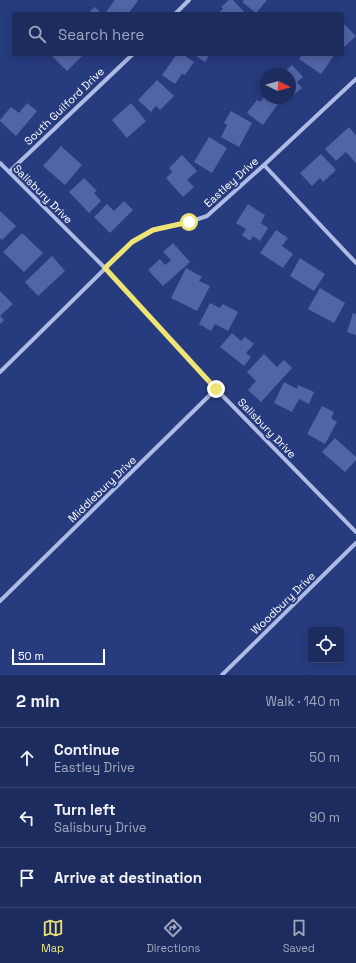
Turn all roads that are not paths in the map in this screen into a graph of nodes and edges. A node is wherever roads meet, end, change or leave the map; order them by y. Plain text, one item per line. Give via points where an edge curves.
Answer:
1 (189, 0) edge
2 (177, 12) edge
3 (131, 56) edge
4 (356, 79) edge
5 (0, 163) edge
6 (264, 165) junction
7 (9, 172) junction
8 (356, 263) edge
9 (105, 268) junction
10 (0, 372) edge
11 (216, 389) junction
12 (356, 532) edge
13 (356, 544) edge
14 (0, 601) edge
15 (222, 675) edge

1 - 2 street
3 - 7 street, South Guilford Drive
4 - 6 street, Eastley Drive
5 - 7 street, Salisbury Drive
6 - 8 street
6 - 9 street, Eastley Drive via 206,216 153,230 132,242
7 - 9 street, Salisbury Drive
9 - 10 street, Eastley Drive
9 - 11 street, Salisbury Drive
11 - 12 street, Salisbury Drive
11 - 14 street, Middlebury Drive
13 - 15 street, Woodbury Drive

